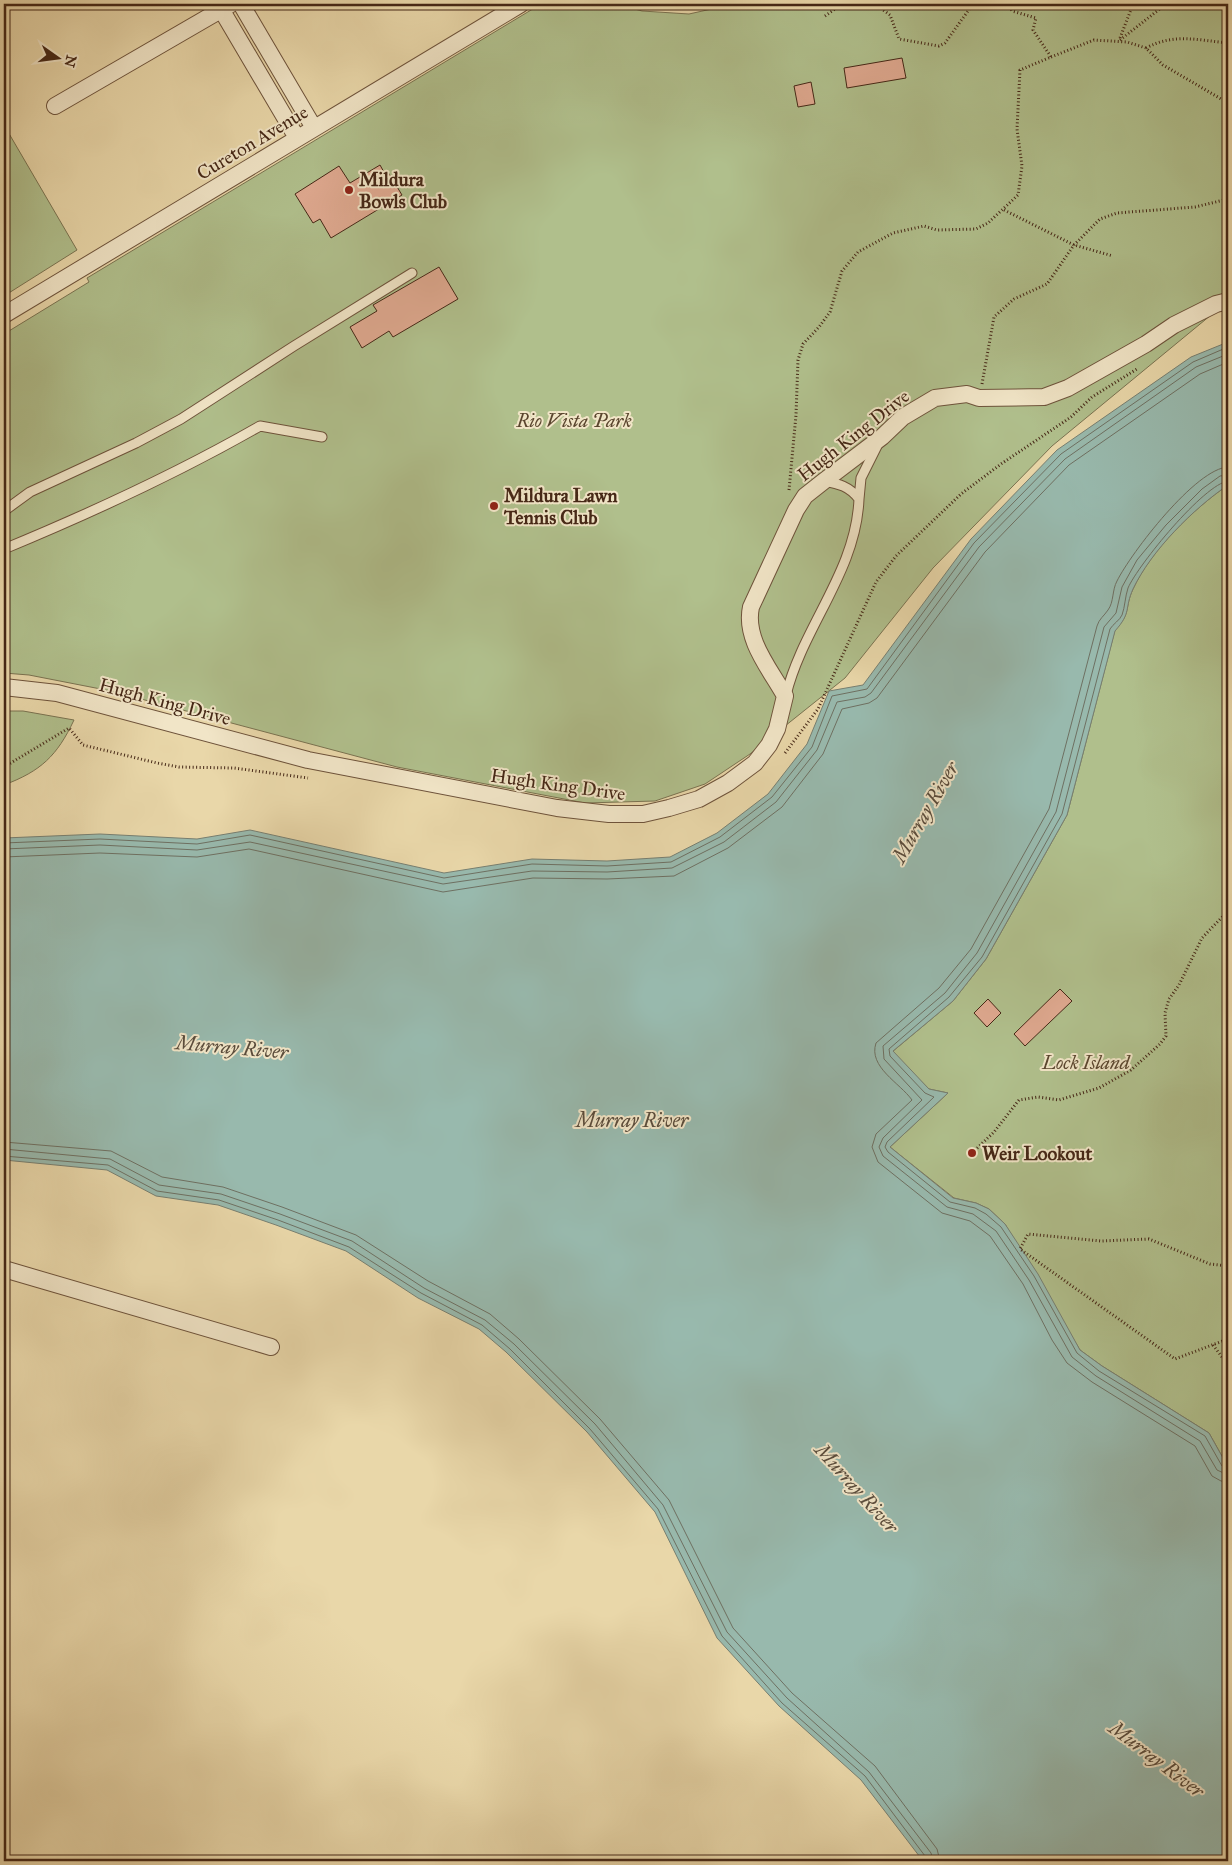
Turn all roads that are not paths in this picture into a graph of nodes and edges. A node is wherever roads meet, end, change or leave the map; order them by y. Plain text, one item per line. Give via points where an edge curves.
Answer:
1 (242, 4) edge
2 (521, 4) edge
3 (223, 6) edge
4 (289, 85) junction
5 (272, 96) junction
6 (55, 106) dead end
7 (314, 128) junction
8 (297, 138) junction
9 (412, 273) dead end
10 (1228, 301) edge
11 (4, 315) edge
12 (322, 437) dead end
13 (882, 437) junction
14 (824, 481) junction
15 (859, 499) junction
16 (4, 511) edge
17 (4, 549) edge
18 (4, 687) edge
19 (57, 692) junction
20 (4, 696) edge
21 (785, 696) junction
22 (4, 1269) edge
23 (271, 1347) dead end

1 - 4 street
2 - 7 street, Cureton Avenue
3 - 5 street
3 - 6 street
4 - 5 lane
4 - 7 street
5 - 8 street
7 - 8 street, Cureton Avenue
8 - 11 street, Cureton Avenue
9 - 16 lane via 181,419 30,492
10 - 13 street, Hugh King Drive via 1174,325 1068,388 1044,397 978,398 967,394 935,398 903,417
12 - 17 lane via 260,426 141,488
13 - 14 street, Hugh King Drive
13 - 15 lane via 861,478
14 - 15 lane via 844,486
14 - 21 street, Hugh King Drive via 805,496 796,510 748,619 751,634
15 - 21 lane via 854,539 848,556 795,667
18 - 19 street, Hugh King Drive
19 - 20 street, Hugh King Drive
19 - 21 street, Hugh King Drive via 308,760 557,808 609,814 643,814 669,808 728,783 755,763 769,744 777,729
22 - 23 street

